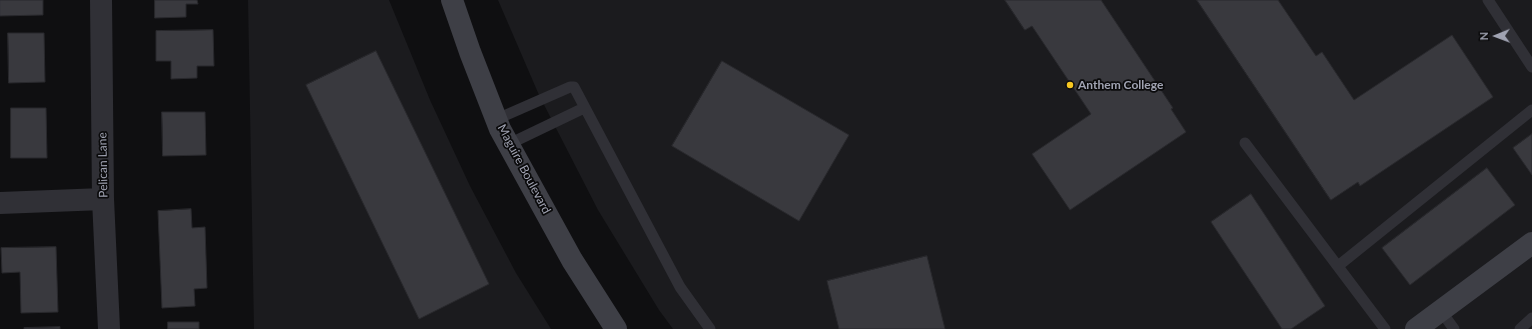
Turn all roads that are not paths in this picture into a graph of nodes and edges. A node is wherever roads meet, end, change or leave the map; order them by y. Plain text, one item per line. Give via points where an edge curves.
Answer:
1 (101, 0) edge
2 (452, 0) edge
3 (1488, 0) edge
4 (1532, 67) edge
5 (584, 108) junction
6 (1532, 110) edge
7 (497, 119) junction
8 (1245, 143) dead end
9 (509, 144) junction
10 (103, 199) junction
11 (0, 203) edge
12 (1532, 243) edge
13 (1338, 266) junction
14 (1441, 311) junction
15 (1532, 318) edge
16 (109, 329) edge
17 (616, 329) edge
18 (710, 329) edge
19 (1385, 329) edge
20 (1416, 329) edge
21 (1454, 329) edge
22 (1520, 329) edge

1 - 10 street, Pelican Lane
2 - 7 street, Maguire Boulevard
3 - 4 lane
5 - 7 lane via 574,87 570,87
5 - 9 lane
5 - 18 lane via 680,287
6 - 13 lane
7 - 9 street, Maguire Boulevard
8 - 13 lane
9 - 17 street, Maguire Boulevard via 572,260
10 - 11 street
10 - 16 street, Pelican Lane
12 - 14 street
13 - 19 lane
14 - 20 street
14 - 21 lane
15 - 22 lane

